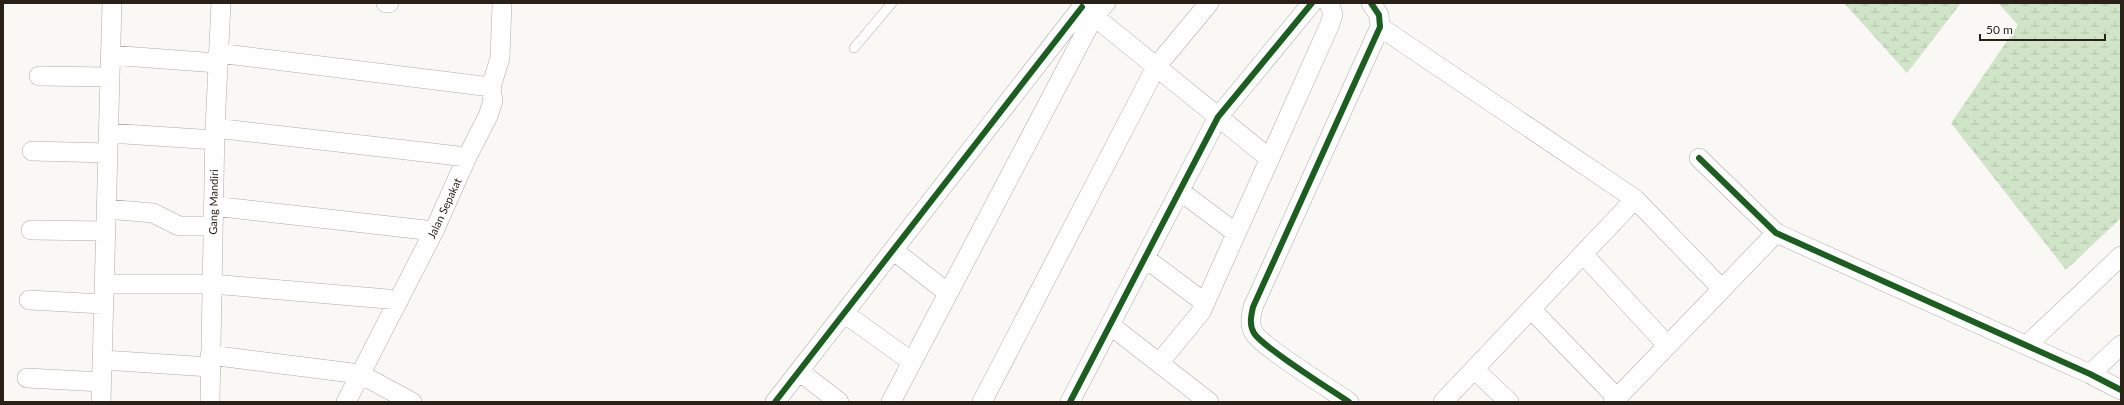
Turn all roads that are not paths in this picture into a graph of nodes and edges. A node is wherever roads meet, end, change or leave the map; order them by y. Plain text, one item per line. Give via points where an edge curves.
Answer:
1 (112, 3) edge
2 (222, 3) edge
3 (386, 3) edge
4 (502, 3) edge
5 (892, 3) edge
6 (1209, 3) edge
7 (1312, 3) edge
8 (1329, 3) edge
9 (1371, 3) edge
10 (389, 4) edge
11 (1090, 7) edge
12 (1380, 27) junction
13 (854, 48) dead end
14 (110, 54) junction
15 (217, 58) junction
16 (1156, 67) junction
17 (39, 76) dead end
18 (110, 77) junction
19 (491, 87) junction
20 (1218, 117) junction
21 (109, 133) junction
22 (215, 134) junction
23 (32, 151) dead end
24 (108, 153) junction
25 (467, 157) junction
26 (1269, 158) junction
27 (1699, 158) dead end
28 (1180, 191) junction
29 (1635, 199) junction
30 (213, 206) junction
31 (107, 209) junction
32 (213, 226) junction
33 (30, 230) dead end
34 (106, 232) junction
35 (434, 232) junction
36 (1236, 233) junction
37 (1776, 233) junction
38 (893, 250) junction
39 (1583, 254) junction
40 (2121, 256) edge
41 (1145, 258) junction
42 (105, 284) junction
43 (212, 284) junction
44 (1722, 289) junction
45 (948, 293) junction
46 (29, 300) dead end
47 (399, 300) junction
48 (1205, 303) junction
49 (103, 304) junction
50 (1531, 309) junction
51 (844, 313) junction
52 (1110, 325) junction
53 (1668, 345) junction
54 (2027, 345) junction
55 (2121, 345) edge
56 (103, 360) junction
57 (210, 361) junction
58 (912, 362) junction
59 (1159, 363) junction
60 (1474, 369) junction
61 (799, 371) junction
62 (360, 374) junction
63 (2090, 374) junction
64 (27, 378) dead end
65 (102, 382) junction
66 (2121, 390) edge
67 (1077, 399) edge
68 (2121, 399) edge
69 (1615, 400) edge
70 (101, 402) edge
71 (210, 402) edge
72 (346, 402) edge
73 (412, 402) edge
74 (775, 402) edge
75 (839, 402) edge
76 (891, 402) edge
77 (982, 402) edge
78 (1209, 402) edge
79 (1350, 402) edge
80 (1443, 402) edge
81 (1509, 402) edge
82 (2119, 402) edge

1 - 14 street
2 - 15 street, Gang Mandiri
3 - 10 street
4 - 19 street, Jalan Sepakat via 500,58
5 - 13 lane
6 - 16 street
7 - 20 street
8 - 26 street via 1333,14 1330,24
9 - 12 street via 1379,16
11 - 16 street
11 - 38 street
11 - 45 street
12 - 29 street
12 - 79 street via 1253,306 1250,320 1254,334 1268,346
14 - 15 street
14 - 18 street
15 - 19 street
15 - 22 street, Gang Mandiri
16 - 20 street
16 - 77 street
17 - 18 street
18 - 21 street
19 - 25 street, Jalan Sepakat via 491,108
20 - 26 street
20 - 28 street
21 - 22 street
21 - 24 street
22 - 25 street
22 - 30 street, Gang Mandiri
23 - 24 street
24 - 31 street
25 - 35 street, Jalan Sepakat
26 - 36 street
27 - 37 street
28 - 36 street
28 - 41 street
29 - 39 street
29 - 44 street
30 - 32 street, Gang Mandiri
30 - 35 street
31 - 32 street via 153,213 179,226
31 - 34 street
32 - 43 street, Gang Mandiri
33 - 34 street
34 - 42 street
35 - 47 street, Jalan Sepakat
36 - 48 street
37 - 44 street
37 - 54 street
38 - 45 street
38 - 51 street
39 - 50 street
39 - 53 street
40 - 54 street
41 - 48 street
41 - 52 street
42 - 43 street
42 - 49 street
43 - 47 street
43 - 57 street, Gang Mandiri
44 - 53 street
45 - 58 street
46 - 49 street
47 - 62 street, Jalan Sepakat
48 - 59 street via 1201,312
49 - 56 street
50 - 60 street
50 - 69 street
51 - 58 street
51 - 61 street
52 - 59 street
52 - 67 street
53 - 69 street
54 - 63 street
55 - 63 street
56 - 57 street
56 - 65 street
57 - 62 street
57 - 71 street, Gang Mandiri
58 - 76 street
59 - 78 street
60 - 80 street
60 - 81 street
61 - 74 street
61 - 75 street
62 - 72 street, Jalan Sepakat
62 - 73 street
63 - 66 street
64 - 65 street
65 - 70 street
68 - 82 street

